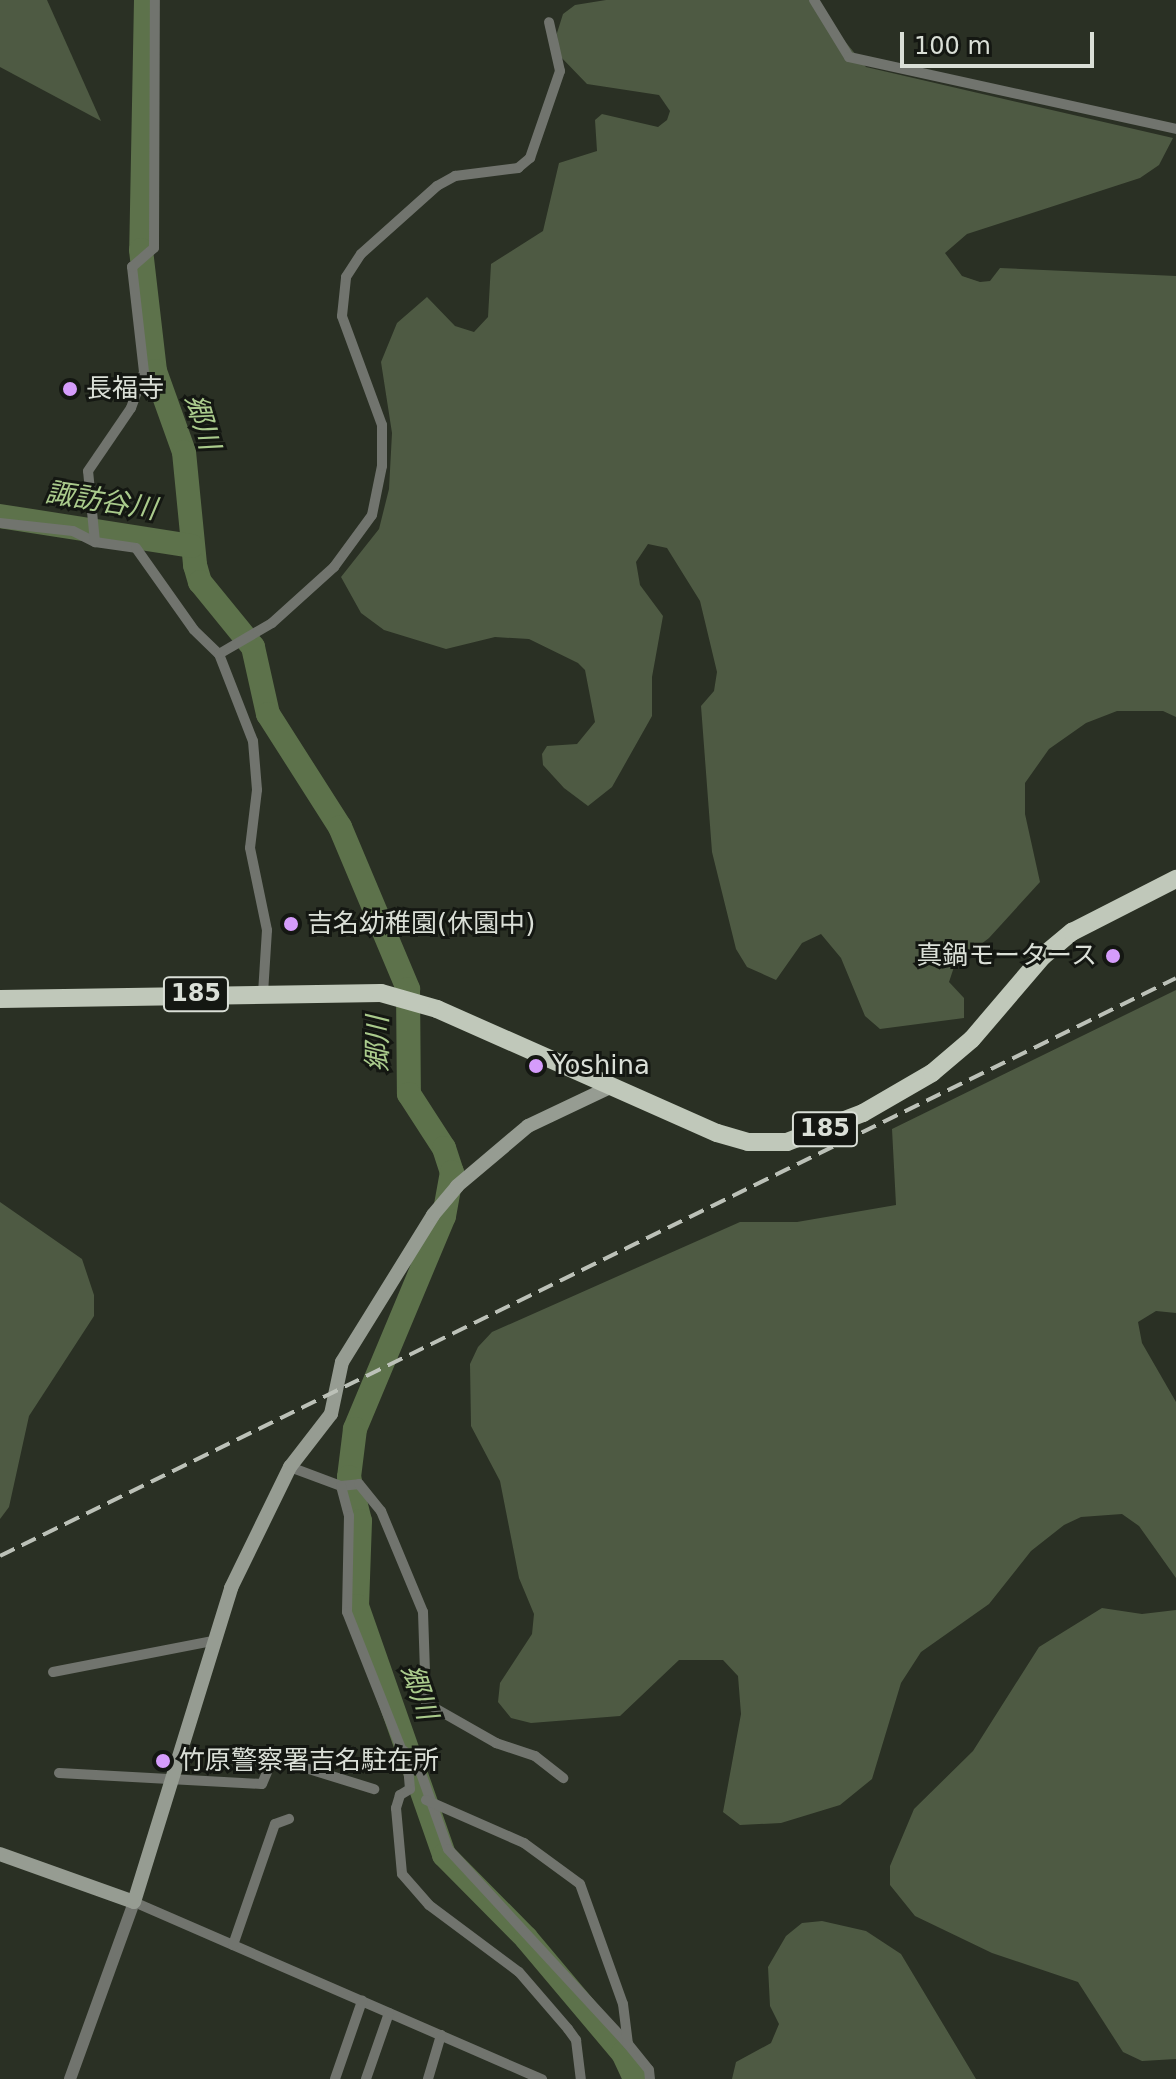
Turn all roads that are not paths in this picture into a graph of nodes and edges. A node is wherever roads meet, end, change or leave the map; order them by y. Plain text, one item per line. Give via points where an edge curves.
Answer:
1 (155, 0) edge
2 (814, 0) edge
3 (549, 22) dead end
4 (1176, 129) edge
5 (0, 523) edge
6 (93, 535) junction
7 (219, 654) junction
8 (1176, 879) edge
9 (263, 993) junction
10 (0, 999) edge
11 (610, 1087) junction
12 (290, 1467) junction
13 (347, 1486) junction
14 (213, 1641) junction
15 (53, 1672) dead end
16 (404, 1751) junction
17 (59, 1773) dead end
18 (176, 1776) junction
19 (563, 1778) dead end
20 (374, 1789) dead end
21 (426, 1800) junction
22 (289, 1819) dead end
23 (0, 1854) edge
24 (134, 1902) junction
25 (233, 1945) junction
26 (362, 2001) junction
27 (389, 2013) junction
28 (441, 2035) junction
29 (628, 2044) junction
30 (70, 2079) edge
31 (335, 2079) edge
32 (366, 2079) edge
33 (428, 2079) edge
34 (542, 2079) edge
35 (581, 2079) edge
36 (650, 2079) edge

1 - 6 street via 154,248 132,267 144,372 131,408 88,471
2 - 4 street via 849,57
3 - 7 street via 560,71 530,158 518,168 455,176 437,186 361,254 346,277 342,316 382,425 378,497 357,539 334,567 255,634
5 - 6 street
6 - 7 street via 145,555 194,630
7 - 9 street via 253,741 257,790 250,848 267,930
8 - 11 highway, 185 via 1072,932 1043,956 972,1039 932,1073 812,1135 787,1142 736,1139
9 - 10 highway, 185
9 - 11 highway, 185 via 392,995 418,1002
11 - 12 main road via 528,1126 452,1192 342,1362 331,1414
12 - 13 street
12 - 14 main road via 243,1561
13 - 16 street via 347,1612
13 - 19 street via 359,1484 381,1511 416,1588 423,1612 426,1703 496,1743 535,1756
14 - 15 street
14 - 18 main road
16 - 21 street via 415,1762
16 - 35 street via 410,1789 400,1795 395,1826 408,1886 519,1972 576,2040
17 - 18 street
18 - 20 street via 262,1784 273,1758
18 - 24 main road
21 - 29 street via 448,1849
21 - 29 street via 524,1843 580,1884 623,2004
22 - 25 street via 275,1824
23 - 24 main road
24 - 25 street
24 - 30 street
25 - 26 street
26 - 27 street
26 - 31 street
27 - 28 street
27 - 32 street
28 - 33 street
28 - 34 street
29 - 36 street

